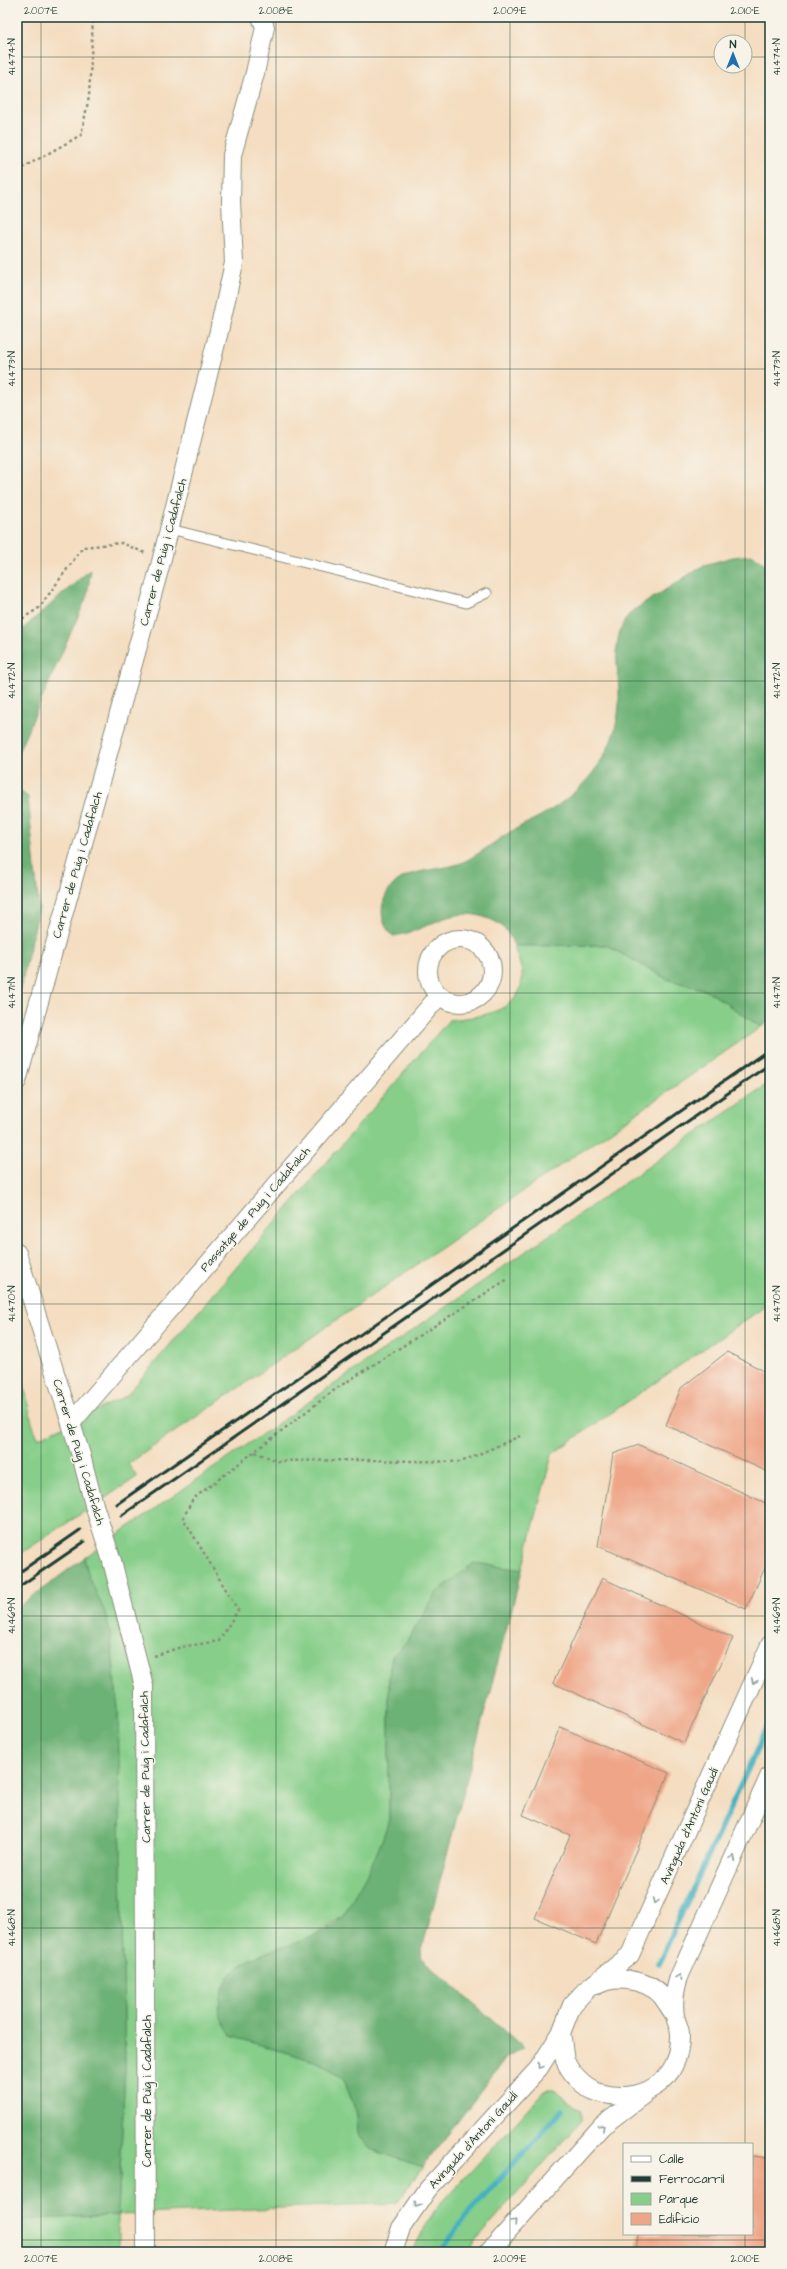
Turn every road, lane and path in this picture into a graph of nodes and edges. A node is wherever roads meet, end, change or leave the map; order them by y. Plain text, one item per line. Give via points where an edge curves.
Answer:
1 (93, 17) edge
2 (261, 17) edge
3 (17, 171) edge
4 (170, 529) junction
5 (162, 560) junction
6 (487, 593) dead end
7 (17, 622) edge
8 (439, 996) dead end
9 (17, 1081) edge
10 (17, 1253) edge
11 (508, 1279) dead end
12 (71, 1423) junction
13 (520, 1436) dead end
14 (255, 1452) junction
15 (770, 1645) edge
16 (138, 1661) junction
17 (770, 1775) edge
18 (586, 1990) junction
19 (675, 2015) junction
20 (561, 2033) junction
21 (650, 2089) junction
22 (146, 2252) edge
23 (393, 2252) edge
24 (489, 2252) edge

1 - 3 path via 89,97 81,135
2 - 4 street, Carrer de Puig i Cadafalch via 265,27 232,155 234,263
4 - 5 street, Carrer de Puig i Cadafalch
4 - 6 lane via 466,603
5 - 7 path via 122,543 83,547 39,608
5 - 9 street, Carrer de Puig i Cadafalch
8 - 12 street, Passatge de Puig i Cadafalch
10 - 12 street, Carrer de Puig i Cadafalch
11 - 14 path via 336,1388
12 - 16 street, Carrer de Puig i Cadafalch, bridge via 112,1561
13 - 14 path via 461,1462 277,1461
14 - 16 path via 194,1499 183,1518 238,1610 219,1641 181,1647
15 -> 18 street, Avinguda d'Antoni Gaudí via 630,1955
16 - 22 street, Carrer de Puig i Cadafalch via 144,1686 146,1733
19 -> 17 street, Avinguda d'Antoni Gaudí via 675,1990 679,1977
18 - 19 street, Avinguda d'Antoni Gaudí via 602,1982 622,1979 642,1983 660,1994
18 - 20 street, Avinguda d'Antoni Gaudí via 572,2005
19 - 21 street, Avinguda d'Antoni Gaudí via 680,2033 678,2053 672,2068
20 - 21 street, Avinguda d'Antoni Gaudí via 565,2061 576,2078 593,2091 613,2097 626,2097
20 -> 23 street, Avinguda d'Antoni Gaudí via 539,2068 428,2189 401,2228
24 -> 21 street, Avinguda d'Antoni Gaudí via 602,2126

